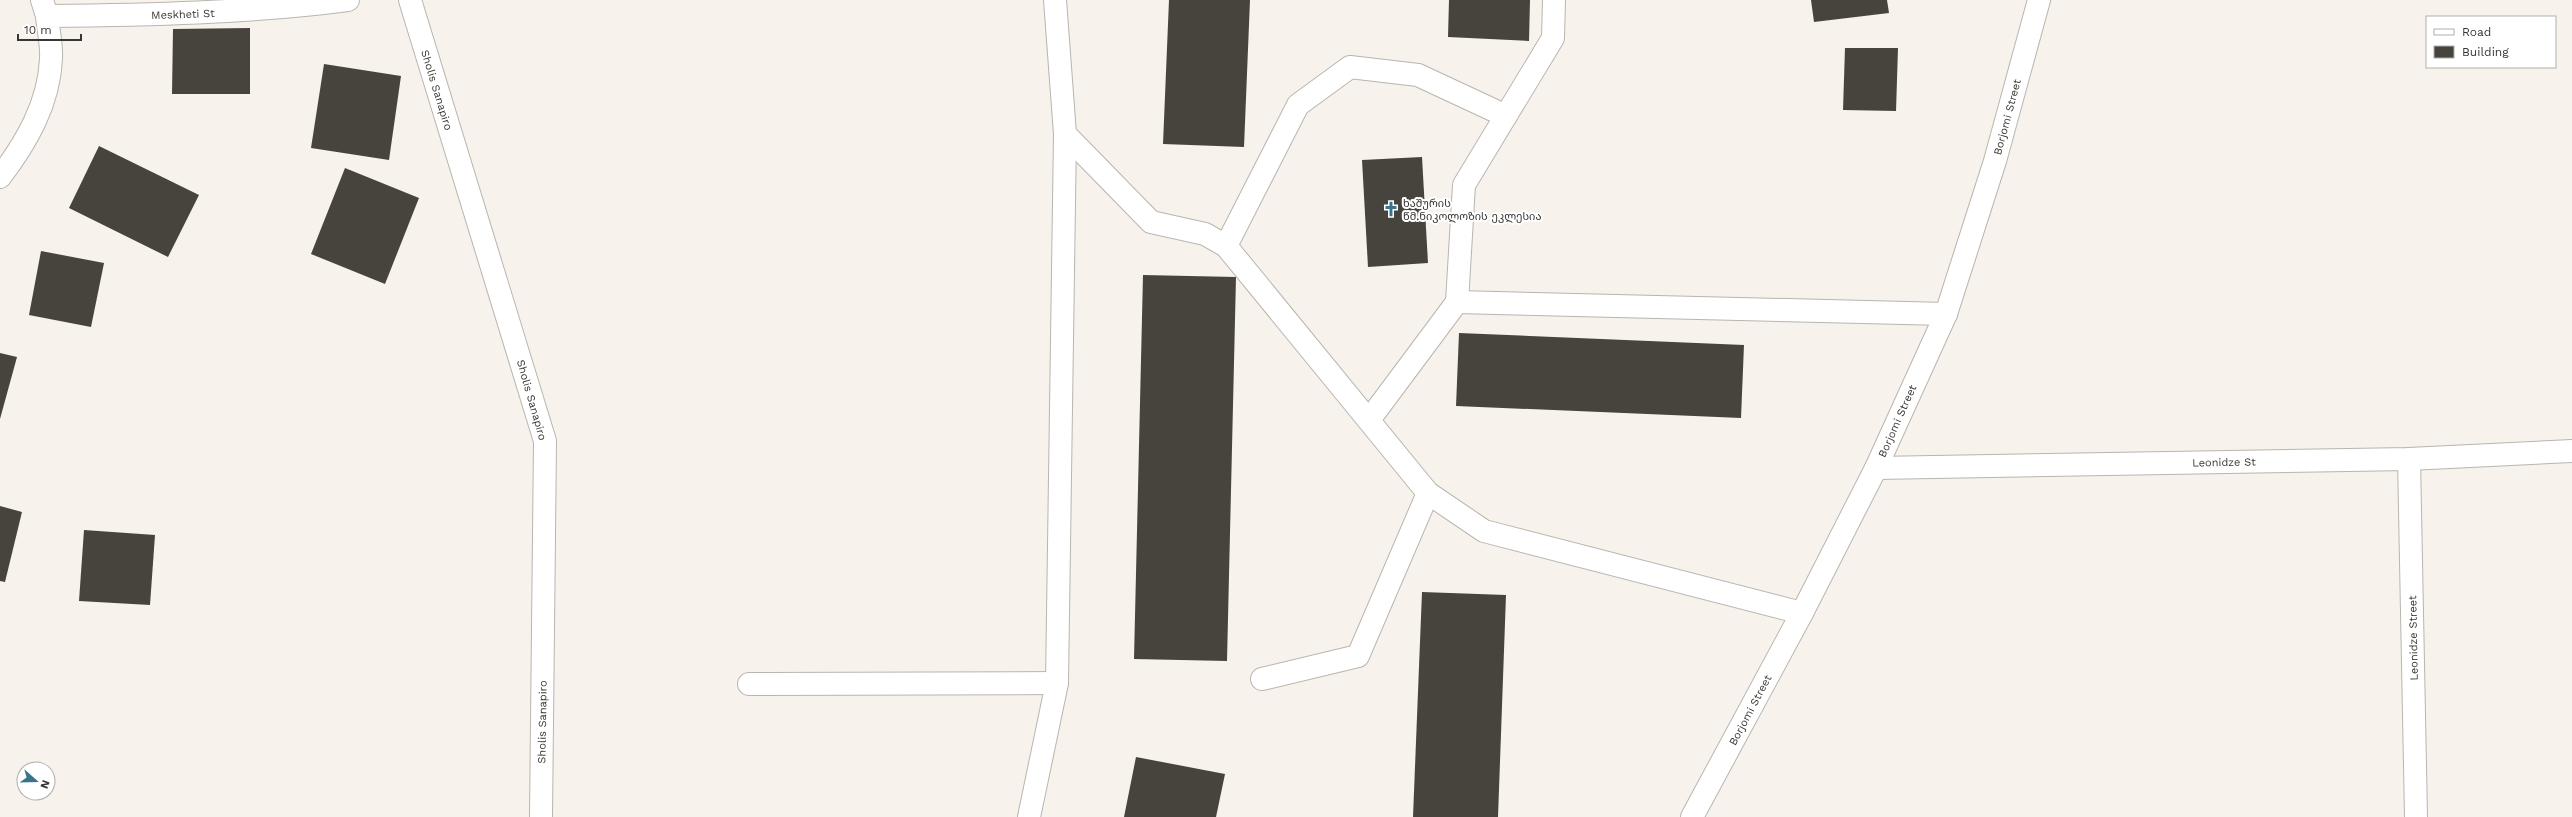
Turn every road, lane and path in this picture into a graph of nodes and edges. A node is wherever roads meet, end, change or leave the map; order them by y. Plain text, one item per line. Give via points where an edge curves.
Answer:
1 (348, 0) edge
2 (410, 0) edge
3 (1055, 0) edge
4 (1554, 0) edge
5 (2039, 0) edge
6 (44, 8) edge
7 (1506, 116) junction
8 (1064, 134) junction
9 (0, 177) edge
10 (1226, 246) junction
11 (1457, 302) junction
12 (1946, 314) junction
13 (1369, 420) junction
14 (2572, 451) edge
15 (2409, 459) junction
16 (1876, 468) junction
17 (1428, 493) junction
18 (1802, 613) junction
19 (1262, 679) dead end
20 (1057, 683) junction
21 (749, 684) dead end
22 (541, 817) edge
23 (1030, 817) edge
24 (1692, 817) edge
25 (2416, 817) edge

1 - 6 main road, Meskheti St via 282,8 190,14
2 - 22 main road, Sholis Sanapiro via 545,441
3 - 8 main road
4 - 7 main road via 1553,38
5 - 12 main road, Borjomi Street via 1995,161
6 - 9 main road, Meskheti St via 51,58 43,102 30,133
7 - 10 main road via 1418,75 1350,66 1298,105
7 - 11 main road via 1464,185
8 - 10 main road via 1150,222 1205,234
8 - 20 main road
10 - 13 main road
11 - 12 main road
11 - 13 main road
12 - 16 main road, Borjomi Street
13 - 17 main road
14 - 15 main road, Leonidze St
15 - 16 main road, Leonidze St
15 - 25 main road, Leonidze Street
16 - 18 main road, Borjomi Street
17 - 18 main road via 1484,532
17 - 19 main road via 1358,656
18 - 24 main road, Borjomi Street
20 - 21 main road
20 - 23 main road

